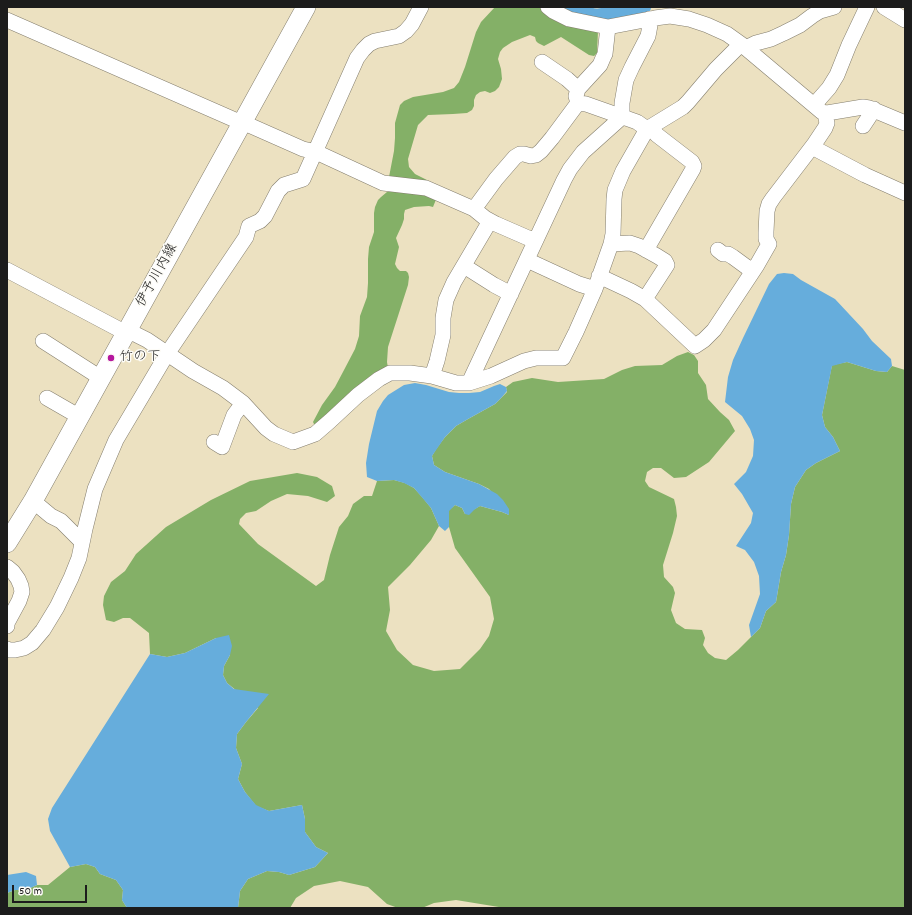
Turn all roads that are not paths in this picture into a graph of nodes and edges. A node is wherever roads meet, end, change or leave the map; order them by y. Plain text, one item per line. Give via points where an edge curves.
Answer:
1 (306, 7) edge
2 (421, 7) edge
3 (548, 7) edge
4 (834, 7) edge
5 (867, 7) edge
6 (884, 7) edge
7 (649, 19) junction
8 (7, 20) edge
9 (905, 20) edge
10 (608, 27) junction
11 (744, 46) junction
12 (542, 62) dead end
13 (578, 96) junction
14 (820, 109) junction
15 (874, 109) junction
16 (622, 117) junction
17 (905, 122) edge
18 (242, 123) junction
19 (863, 126) dead end
20 (649, 128) junction
21 (812, 146) junction
22 (316, 152) junction
23 (905, 193) edge
24 (474, 209) junction
25 (490, 221) junction
26 (536, 241) junction
27 (611, 244) junction
28 (646, 250) junction
29 (718, 250) dead end
30 (527, 260) junction
31 (464, 266) junction
32 (7, 270) edge
33 (754, 270) junction
34 (597, 282) junction
35 (511, 294) junction
36 (645, 299) junction
37 (126, 333) junction
38 (43, 341) dead end
39 (167, 354) junction
40 (432, 376) junction
41 (102, 378) junction
42 (469, 383) junction
43 (47, 398) dead end
44 (243, 403) junction
45 (80, 417) junction
46 (214, 442) dead end
47 (33, 501) junction
48 (82, 542) junction
49 (7, 543) edge
50 (7, 567) edge
51 (7, 626) edge
52 (7, 649) edge

1 - 18 main road, 伊予川内線
2 - 22 street via 406,31 399,36 369,44 357,58
3 - 10 street via 569,19
4 - 11 street via 820,11 800,25 771,39
5 - 14 street
6 - 9 street
7 - 10 street
7 - 11 street via 670,16 689,19 727,34
7 - 16 street via 648,36 626,80
8 - 18 street
10 - 13 street via 605,54
11 - 14 street
11 - 20 street via 716,70 683,107
12 - 13 street via 567,79
13 - 16 street via 586,104
13 - 24 street via 541,152 531,156 520,154 515,157
14 - 15 street
14 - 21 street via 827,123
15 - 17 street
15 - 19 street
16 - 20 street
16 - 26 street via 583,152 570,169
18 - 22 street
18 - 37 main road, 伊予川内線
20 - 27 street via 615,190 614,234
20 - 28 street via 694,166
21 - 23 street
21 - 33 street via 769,204 766,238 769,244
22 - 24 street via 383,183 426,188
22 - 39 street via 303,179 284,185 265,216 249,226 246,237
24 - 25 street
25 - 26 street
25 - 31 street
26 - 30 street
27 - 28 street via 630,243
27 - 34 street
28 - 36 street via 665,261 667,265
29 - 33 street
30 - 34 street via 579,284
30 - 35 street
31 - 35 street
31 - 40 street via 446,300 442,341
32 - 37 street
33 - 36 street via 714,330 695,346
34 - 36 street via 631,291
34 - 42 street via 563,358 536,358 524,361 492,376
35 - 42 street
37 - 39 street via 147,340
37 - 41 main road, 伊予川内線
38 - 41 street
39 - 44 street
39 - 48 street via 116,440 95,489
40 - 42 street via 456,383
40 - 44 street via 390,373 358,395 315,434 294,442 266,428
41 - 45 main road, 伊予川内線
43 - 45 street
44 - 46 street via 234,415 222,447
45 - 47 main road, 伊予川内線
47 - 48 street via 61,521
47 - 49 main road, 伊予川内線
48 - 52 street via 71,578 43,630 24,648
50 - 51 street via 18,579 22,592

